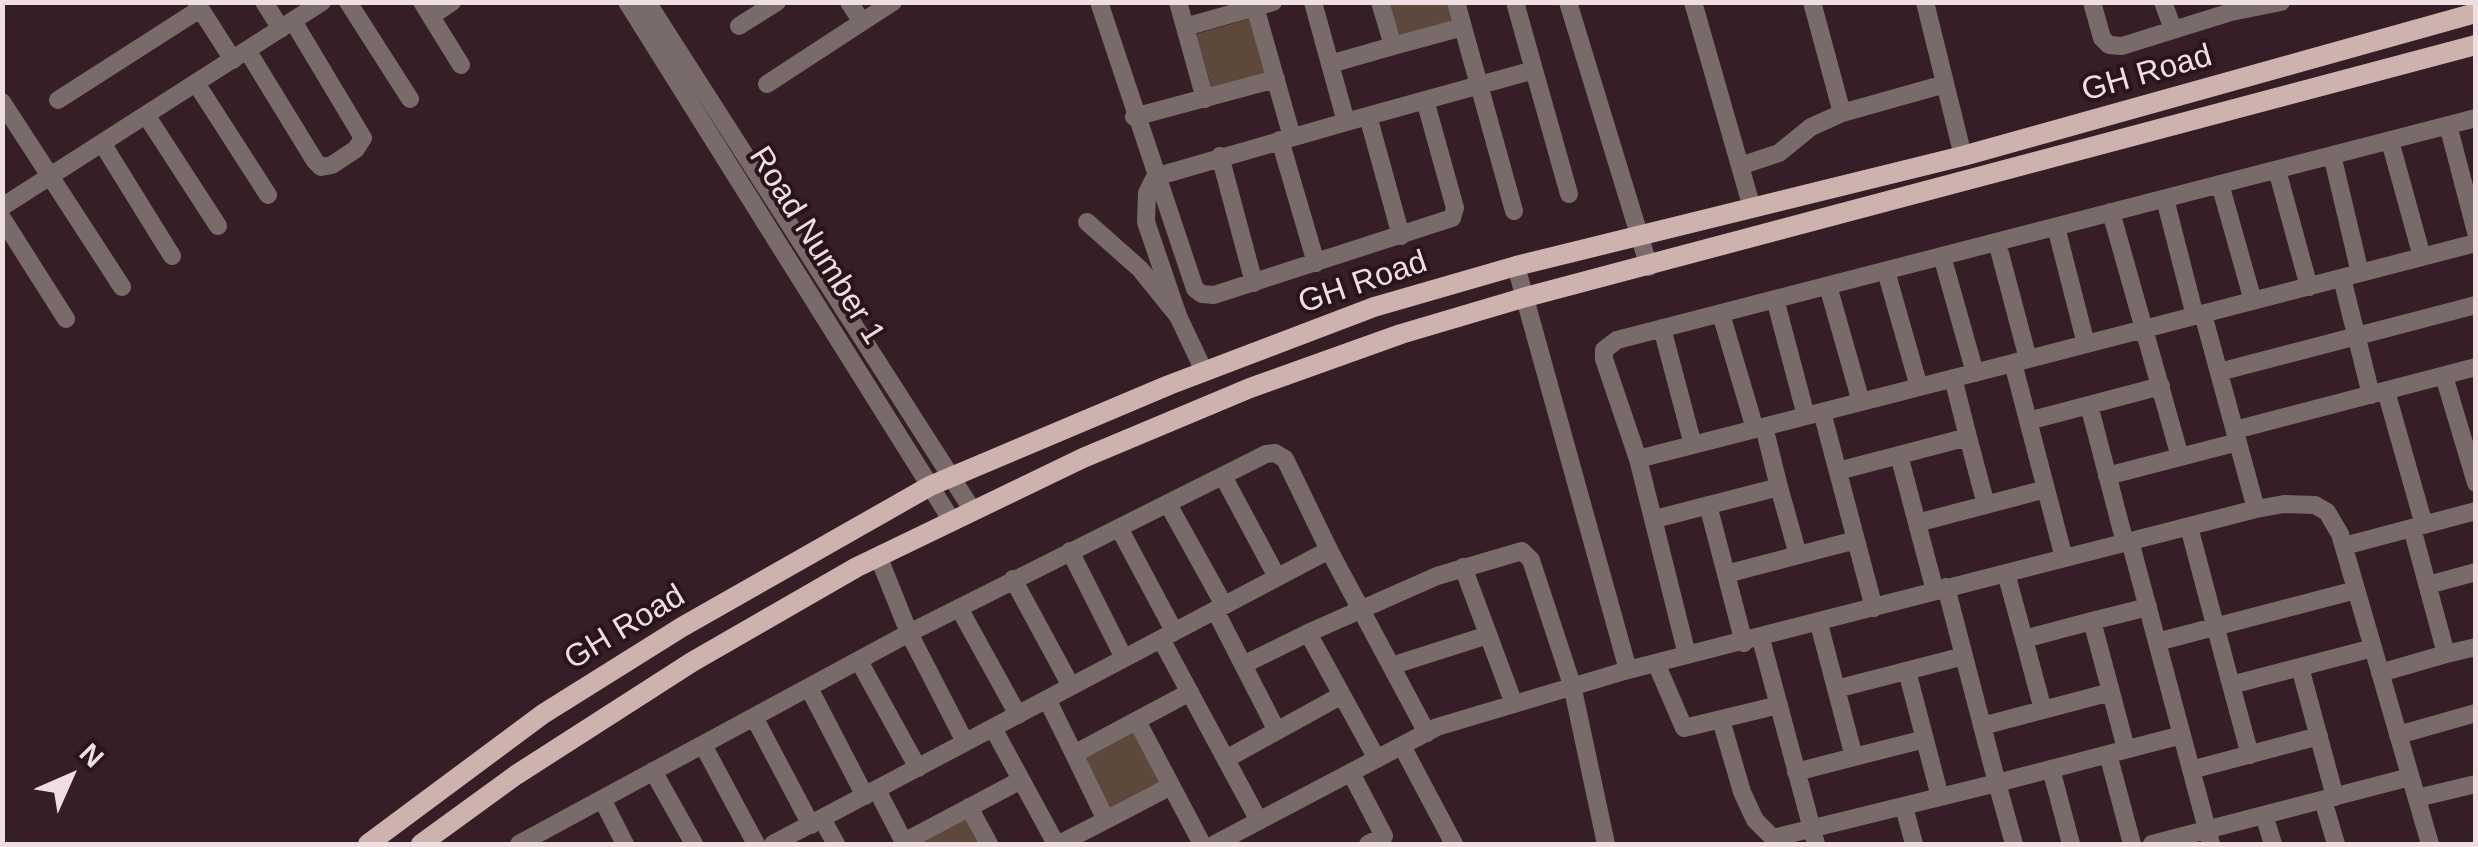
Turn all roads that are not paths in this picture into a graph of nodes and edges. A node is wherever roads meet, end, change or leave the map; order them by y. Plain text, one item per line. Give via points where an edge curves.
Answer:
1 (264, 2) edge
2 (322, 2) edge
3 (348, 2) edge
4 (452, 2) edge
5 (627, 2) edge
6 (647, 2) edge
7 (777, 2) edge
8 (850, 2) edge
9 (893, 2) edge
10 (1099, 2) edge
11 (1178, 2) edge
12 (1312, 2) edge
13 (1380, 2) edge
14 (1456, 2) edge
15 (1516, 2) edge
16 (1568, 2) edge
17 (1693, 2) edge
18 (1812, 2) edge
19 (1924, 2) edge
20 (2092, 2) edge
21 (2164, 2) edge
22 (2281, 2) edge
23 (1264, 5) edge
24 (198, 6) edge
25 (2230, 7) edge
26 (426, 9) edge
27 (2476, 14) edge
28 (862, 22) junction
29 (287, 25) junction
30 (739, 26) dead end
31 (1185, 27) junction
32 (1462, 27) junction
33 (2173, 29) junction
34 (2476, 45) edge
35 (1393, 46) junction
36 (240, 55) junction
37 (1330, 64) junction
38 (461, 65) dead end
39 (1534, 70) junction
40 (1276, 79) junction
41 (196, 83) junction
42 (768, 84) dead end
43 (1945, 84) junction
44 (1479, 85) junction
45 (1205, 98) junction
46 (410, 99) dead end
47 (58, 100) dead end
48 (1425, 100) junction
49 (2, 102) edge
50 (1842, 113) junction
51 (146, 115) junction
52 (1368, 116) junction
53 (1134, 117) junction
54 (2476, 118) edge
55 (1346, 122) junction
56 (2448, 125) junction
57 (10, 128) edge
58 (1286, 138) junction
59 (2390, 140) junction
60 (102, 143) junction
61 (2332, 155) junction
62 (1220, 156) junction
63 (1963, 156) junction
64 (1740, 166) junction
65 (2277, 170) junction
66 (50, 176) junction
67 (1156, 177) junction
68 (2220, 184) junction
69 (1569, 194) dead end
70 (268, 195) dead end
71 (2165, 198) junction
72 (2, 207) edge
73 (1752, 208) junction
74 (1514, 212) dead end
75 (2111, 212) junction
76 (2, 218) edge
77 (1087, 222) dead end
78 (218, 226) dead end
79 (2056, 227) junction
80 (2476, 232) edge
81 (1401, 236) junction
82 (1640, 236) junction
83 (1997, 242) junction
84 (2476, 244) edge
85 (172, 256) dead end
86 (1942, 256) junction
87 (2422, 258) junction
88 (1316, 263) junction
89 (1516, 266) junction
90 (1649, 267) junction
91 (1886, 271) junction
92 (2351, 276) junction
93 (1254, 282) junction
94 (1828, 286) junction
95 (2308, 286) junction
96 (122, 287) dead end
97 (1526, 297) junction
98 (1776, 299) junction
99 (2253, 301) junction
100 (2476, 304) edge
101 (1721, 314) junction
102 (2199, 315) junction
103 (1178, 316) junction
104 (66, 320) dead end
105 (1662, 328) junction
106 (2145, 329) junction
107 (2356, 336) junction
108 (2086, 344) junction
109 (2020, 361) junction
110 (2476, 368) edge
111 (1204, 371) junction
112 (2219, 372) junction
113 (1975, 373) junction
114 (2444, 376) junction
115 (1953, 378) junction
116 (2161, 386) junction
117 (1919, 387) junction
118 (2379, 393) junction
119 (1861, 402) junction
120 (2088, 405) junction
121 (1814, 414) junction
122 (2028, 420) junction
123 (1760, 428) junction
124 (2236, 436) junction
125 (1968, 437) junction
126 (1693, 446) junction
127 (1899, 455) junction
128 (2180, 457) junction
129 (1638, 459) junction
130 (1838, 470) junction
131 (1223, 476) junction
132 (2107, 476) junction
133 (940, 482) junction
134 (2476, 484) edge
135 (1779, 487) junction
136 (2046, 489) junction
137 (1168, 504) junction
138 (1986, 504) junction
139 (1708, 505) junction
140 (2256, 509) junction
141 (973, 511) junction
142 (2476, 511) edge
143 (1655, 519) junction
144 (952, 521) junction
145 (1917, 523) junction
146 (2418, 526) junction
147 (2190, 527) junction
148 (1119, 528) junction
149 (1856, 540) junction
150 (2127, 542) junction
151 (2344, 546) junction
152 (1329, 550) junction
153 (1070, 552) junction
154 (1798, 556) junction
155 (879, 558) junction
156 (2064, 558) junction
157 (1463, 568) junction
158 (2476, 572) edge
159 (2006, 573) junction
160 (1726, 574) junction
161 (1277, 577) junction
162 (1013, 579) junction
163 (2428, 585) junction
164 (1940, 589) junction
165 (2356, 590) junction
166 (1360, 607) junction
167 (2148, 607) junction
168 (959, 608) junction
169 (1220, 608) junction
170 (1874, 608) junction
171 (2092, 621) junction
172 (1819, 624) junction
173 (2216, 627) junction
174 (909, 632) junction
175 (1308, 633) junction
176 (1168, 635) junction
177 (1488, 635) junction
178 (2024, 639) junction
179 (1753, 641) junction
180 (2157, 642) junction
181 (2476, 646) edge
182 (2373, 648) junction
183 (2446, 654) junction
184 (1687, 656) junction
185 (1964, 656) junction
186 (1124, 658) junction
187 (860, 660) junction
188 (1656, 663) junction
189 (1243, 664) junction
190 (1391, 666) junction
191 (2300, 667) junction
192 (1628, 670) junction
193 (1907, 670) junction
194 (2380, 673) junction
195 (1572, 685) junction
196 (2231, 685) junction
197 (1071, 686) junction
198 (809, 688) junction
199 (1836, 689) junction
200 (1190, 692) junction
201 (2111, 692) junction
202 (1342, 696) junction
203 (1047, 699) junction
204 (1514, 704) junction
205 (1779, 705) junction
206 (2043, 710) junction
207 (2476, 713) edge
208 (1018, 715) junction
209 (754, 718) junction
210 (1137, 720) junction
211 (1720, 720) junction
212 (1982, 726) junction
213 (993, 728) junction
214 (1277, 731) junction
215 (1426, 732) junction
216 (2182, 735) junction
217 (2398, 735) junction
218 (2318, 736) junction
219 (1925, 738) junction
220 (965, 742) junction
221 (703, 745) junction
222 (1402, 746) junction
223 (2117, 752) junction
224 (1074, 754) junction
225 (2250, 754) junction
226 (1854, 757) junction
227 (1226, 759) junction
228 (1377, 759) junction
229 (918, 768) junction
230 (2051, 769) junction
231 (2191, 770) junction
232 (653, 772) junction
233 (1796, 772) junction
234 (1350, 773) junction
235 (2410, 777) junction
236 (1021, 780) junction
237 (1997, 783) junction
238 (2476, 784) edge
239 (1172, 786) junction
240 (871, 793) junction
241 (1940, 798) junction
242 (2329, 798) junction
243 (2416, 798) junction
244 (602, 799) junction
245 (1904, 807) junction
246 (969, 808) junction
247 (2264, 815) junction
248 (1106, 820) junction
249 (1259, 821) junction
250 (816, 822) junction
251 (549, 836) edge
252 (2209, 837) edge
253 (1814, 838) edge
254 (1224, 842) edge
255 (1380, 842) edge
256 (905, 843) edge
257 (368, 844) edge
258 (421, 844) edge
259 (519, 844) edge
260 (625, 844) edge
261 (694, 844) edge
262 (756, 844) edge
263 (773, 844) edge
264 (836, 844) edge
265 (989, 844) edge
266 (1057, 844) edge
267 (1202, 844) edge
268 (1454, 844) edge
269 (1606, 844) edge
270 (1914, 844) edge
271 (2011, 844) edge
272 (2071, 844) edge
273 (2132, 844) edge
274 (2152, 844) edge
275 (2272, 844) edge
276 (2336, 844) edge
277 (2430, 844) edge

1 - 29 street
2 - 29 street
3 - 46 street
4 - 26 street
5 - 133 street, Road Number 1
6 - 133 street, Road Number 1
7 - 30 street
8 - 28 street
9 - 28 street
10 - 53 street
11 - 31 street
12 - 37 street
13 - 35 street
14 - 32 street
15 - 39 street
16 - 82 street
17 - 64 street
18 - 50 street
19 - 43 street
20 - 33 street via 2109,45
21 - 33 street
22 - 25 street
23 - 31 street
23 - 40 street
24 - 36 street
24 - 47 street
25 - 33 street
26 - 38 street
27 - 63 main road, GH Road
28 - 42 street
29 - 36 street
29 - 36 street via 360,130 361,143 332,164 315,161
31 - 45 street
32 - 35 street
32 - 44 street
34 - 90 main road, GH Road
35 - 37 street
36 - 41 street
37 - 55 street
39 - 44 street
39 - 69 street
40 - 45 street
40 - 58 street
41 - 51 street
41 - 70 street
43 - 50 street
43 - 63 street
44 - 48 street
44 - 74 street
45 - 53 street
48 - 52 street
48 - 81 street via 1455,214
49 - 57 street
50 - 64 street via 1811,127 1780,153
51 - 60 street
51 - 78 street
52 - 55 street
52 - 81 street
53 - 67 street
54 - 56 street
55 - 58 street
56 - 59 street
56 - 80 street
57 - 66 street
58 - 62 street
58 - 88 street
59 - 61 street
59 - 87 street
60 - 66 street
60 - 85 street
61 - 65 street
61 - 92 street
62 - 67 street
62 - 93 street
63 - 73 main road, GH Road
64 - 73 street
65 - 68 street
65 - 95 street
66 - 72 street
66 - 96 street
67 - 93 street via 1195,289 1214,295
67 - 103 street via 1147,193 1146,222
68 - 71 street
68 - 99 street
71 - 75 street
71 - 102 street
73 - 82 main road, GH Road
75 - 79 street
75 - 106 street
76 - 104 street
77 - 103 street via 1140,268
79 - 83 street
79 - 108 street
81 - 88 street
82 - 89 main road, GH Road
82 - 90 street
83 - 86 street
83 - 109 street
84 - 87 street
86 - 91 street
86 - 113 street
87 - 92 street
88 - 93 street
89 - 97 street
89 - 111 main road, GH Road via 1374,307
90 - 97 main road, GH Road
91 - 94 street
91 - 117 street
92 - 95 street
92 - 107 street
94 - 98 street
94 - 119 street
95 - 99 street
97 - 141 main road, GH Road via 1250,388
97 - 192 street
98 - 101 street
98 - 121 street
99 - 102 street
100 - 107 street
101 - 105 street
101 - 123 street
102 - 106 street
102 - 112 street
103 - 111 street
105 - 126 street
105 - 129 street via 1604,350
106 - 108 street
106 - 116 street
107 - 112 street
107 - 118 street
108 - 109 street
109 - 113 street
109 - 122 street
110 - 114 street
111 - 133 main road, GH Road
112 - 124 street
113 - 115 street
114 - 118 street
114 - 134 street
115 - 117 street
115 - 125 street
116 - 120 street
116 - 128 street
117 - 119 street
118 - 124 street
118 - 146 street
119 - 121 street
120 - 122 street
120 - 132 street
121 - 123 street
121 - 130 street
122 - 136 street
123 - 126 street
123 - 135 street
124 - 128 street
124 - 140 street
125 - 127 street
125 - 138 street
126 - 129 street
127 - 130 street
127 - 145 street
128 - 132 street
129 - 143 street
130 - 149 street
131 - 137 street
131 - 152 street via 1276,453
131 - 161 street
132 - 150 street
133 - 141 street, Road Number 1
133 - 144 street, Road Number 1
133 - 257 main road, GH Road via 543,714
135 - 139 street
135 - 154 street
136 - 138 street
136 - 156 street
137 - 148 street
137 - 169 street
138 - 145 street
139 - 143 street
139 - 160 street
140 - 147 street
140 - 151 street via 2315,506 2327,512
141 - 144 main road, GH Road
142 - 146 street
143 - 184 street
144 - 155 main road, GH Road
145 - 164 street
146 - 151 street
146 - 163 street
147 - 150 street
147 - 173 street
148 - 153 street
148 - 176 street
149 - 154 street
149 - 170 street
150 - 156 street
150 - 167 street
151 - 165 street
152 - 161 street
152 - 166 street
153 - 162 street
153 - 186 street
154 - 160 street
155 - 174 street
155 - 258 main road, GH Road via 692,662
156 - 159 street
157 - 166 street
157 - 177 street
157 - 195 street via 1509,552 1531,560
158 - 163 street
159 - 164 street
159 - 178 street
160 - 179 street
161 - 169 street
162 - 168 street
162 - 197 street
163 - 183 street
164 - 170 street
164 - 185 street
165 - 173 street
165 - 182 street
166 - 175 street
166 - 190 street
167 - 171 street
167 - 180 street
168 - 174 street
168 - 208 street
169 - 176 street
169 - 189 street
170 - 172 street
171 - 178 street
171 - 201 street
172 - 179 street
172 - 199 street
173 - 180 street
173 - 196 street
174 - 187 street
174 - 220 street
175 - 189 street
175 - 202 street
176 - 186 street
176 - 200 street
177 - 190 street
177 - 204 street
178 - 206 street
179 - 184 street
179 - 205 street
180 - 216 street
181 - 183 street
182 - 191 street
182 - 194 street
183 - 194 street
184 - 188 street
185 - 193 street
185 - 212 street
186 - 197 street
187 - 198 street
187 - 229 street
188 - 192 street
188 - 211 street via 1678,723 1691,728
189 - 214 street
190 - 215 street
191 - 196 street
191 - 218 street
192 - 195 street
193 - 199 street
193 - 219 street
194 - 217 street
195 - 204 street
195 - 269 street
196 - 225 street
197 - 203 street
198 - 209 street
198 - 240 street
199 - 226 street
200 - 210 street
200 - 227 street
201 - 206 street
201 - 223 street
202 - 214 street
202 - 228 street
203 - 208 street
203 - 224 street
204 - 215 street
205 - 211 street
205 - 233 street
206 - 212 street
207 - 217 street
208 - 213 street
209 - 221 street
209 - 250 street
210 - 224 street
210 - 239 street
211 - 253 street via 1755,820 1773,838
212 - 237 street
213 - 220 street
213 - 236 street
214 - 227 street
215 - 222 street
216 - 223 street
216 - 231 street
217 - 235 street
218 - 225 street
218 - 242 street
219 - 226 street
219 - 241 street
220 - 229 street
221 - 232 street
221 - 262 street
222 - 228 street
222 - 268 street
223 - 230 street
223 - 273 street
224 - 248 street
225 - 231 street
226 - 233 street
227 - 249 street
228 - 234 street
229 - 240 street
230 - 237 street
230 - 272 street
231 - 252 street
232 - 244 street
232 - 261 street
233 - 253 street
234 - 249 street
234 - 255 street
235 - 242 street
235 - 243 street
236 - 246 street
236 - 266 street
237 - 241 street
237 - 271 street
238 - 243 street
239 - 248 street
239 - 267 street
240 - 250 street
240 - 256 street
241 - 245 street
242 - 247 street
242 - 276 street
243 - 277 street
244 - 251 street
244 - 260 street
245 - 253 street
245 - 270 street
246 - 256 street
246 - 265 street
247 - 252 street
247 - 275 street
248 - 266 street
249 - 254 street
250 - 263 street
250 - 264 street
251 - 259 street
252 - 274 street

